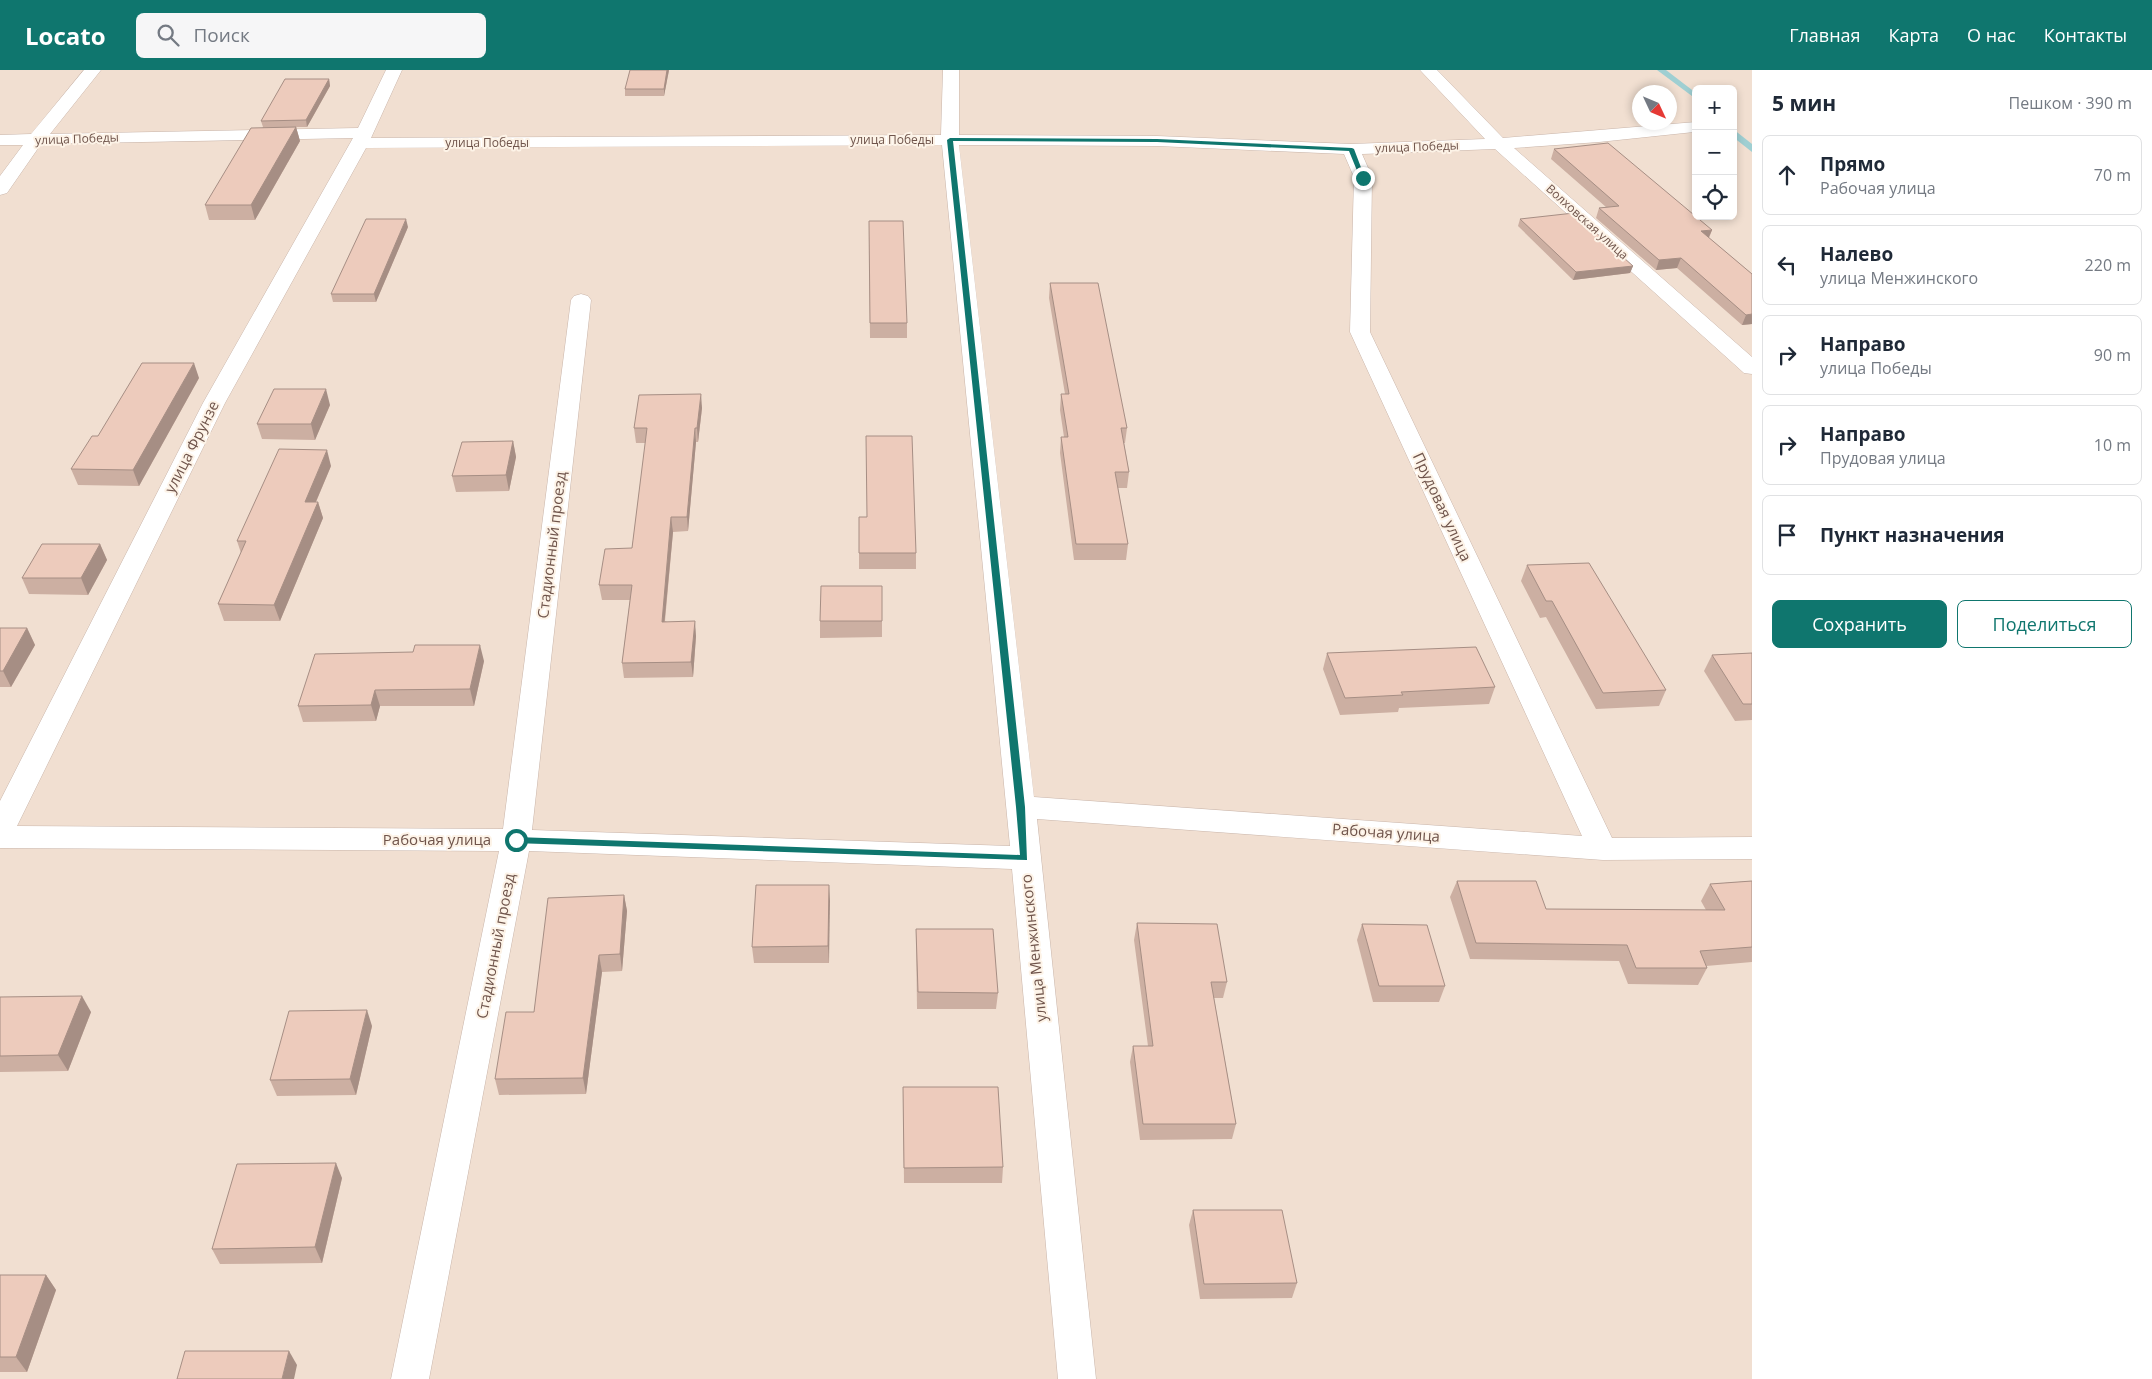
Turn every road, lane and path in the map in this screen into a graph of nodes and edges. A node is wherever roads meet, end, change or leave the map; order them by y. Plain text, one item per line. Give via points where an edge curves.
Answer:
1 (93, 70) edge
2 (394, 70) edge
3 (950, 70) edge
4 (1428, 70) edge
5 (1692, 127) edge
6 (362, 138) junction
7 (0, 140) edge
8 (950, 140) junction
9 (35, 141) junction
10 (1499, 144) junction
11 (1352, 149) junction
12 (0, 189) edge
13 (581, 300) dead end
14 (1752, 368) edge
15 (1021, 807) junction
16 (0, 830) edge
17 (0, 837) edge
18 (516, 840) junction
19 (1752, 848) edge
20 (1603, 849) junction
21 (1024, 858) junction
22 (410, 1379) edge
23 (1077, 1379) edge

1 - 9 street
2 - 6 street, улица Фрунзе
3 - 8 street, улица Менжинского
4 - 10 street, Волховская улица
5 - 10 street, улица Победы
6 - 8 street, улица Победы
6 - 9 street, улица Победы via 205,135
6 - 16 street, улица Фрунзе via 214,403
7 - 9 street, улица Победы
8 - 11 street, улица Победы via 1157,141
8 - 15 street, улица Менжинского
9 - 12 street
10 - 11 street, улица Победы
10 - 14 street, Волховская улица
11 - 20 street, Прудовая улица via 1363,178 1360,332
13 - 18 street, Стадионный проезд
15 - 20 street, Рабочая улица
15 - 21 street, улица Менжинского
17 - 18 street, Рабочая улица
18 - 21 street, Рабочая улица
18 - 22 street, Стадионный проезд
19 - 20 street, Рабочая улица
21 - 23 street, улица Менжинского

